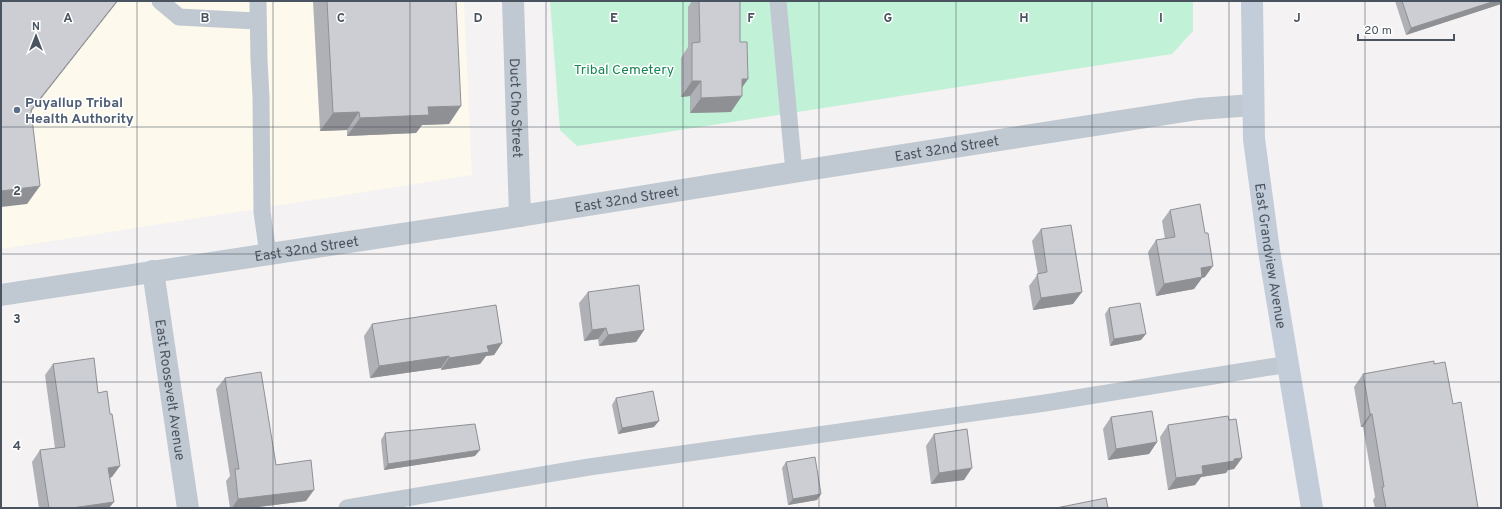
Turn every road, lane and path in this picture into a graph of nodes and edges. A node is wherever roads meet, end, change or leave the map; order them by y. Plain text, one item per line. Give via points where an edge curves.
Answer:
1 (160, 1) edge
2 (258, 1) edge
3 (513, 1) edge
4 (778, 1) edge
5 (1252, 1) edge
6 (258, 21) junction
7 (1253, 105) junction
8 (794, 172) junction
9 (520, 216) junction
10 (268, 254) junction
11 (153, 271) junction
12 (1, 295) edge
13 (1289, 364) junction
14 (188, 508) edge
15 (347, 508) edge
16 (1312, 508) edge

1 - 6 lane via 179,17
2 - 6 lane
3 - 9 street, Duct Cho Street
4 - 8 lane
5 - 7 street, East Grandview Avenue
6 - 10 lane via 262,212
7 - 8 street, East 32nd Street via 1198,109
7 - 13 street, East Grandview Avenue via 1254,139 1267,236
8 - 9 street, East 32nd Street
9 - 10 street, East 32nd Street
10 - 11 street, East 32nd Street
11 - 12 street, East 32nd Street
11 - 14 street, East Roosevelt Avenue
13 - 15 lane via 1045,402 589,467
13 - 16 street, East Grandview Avenue

